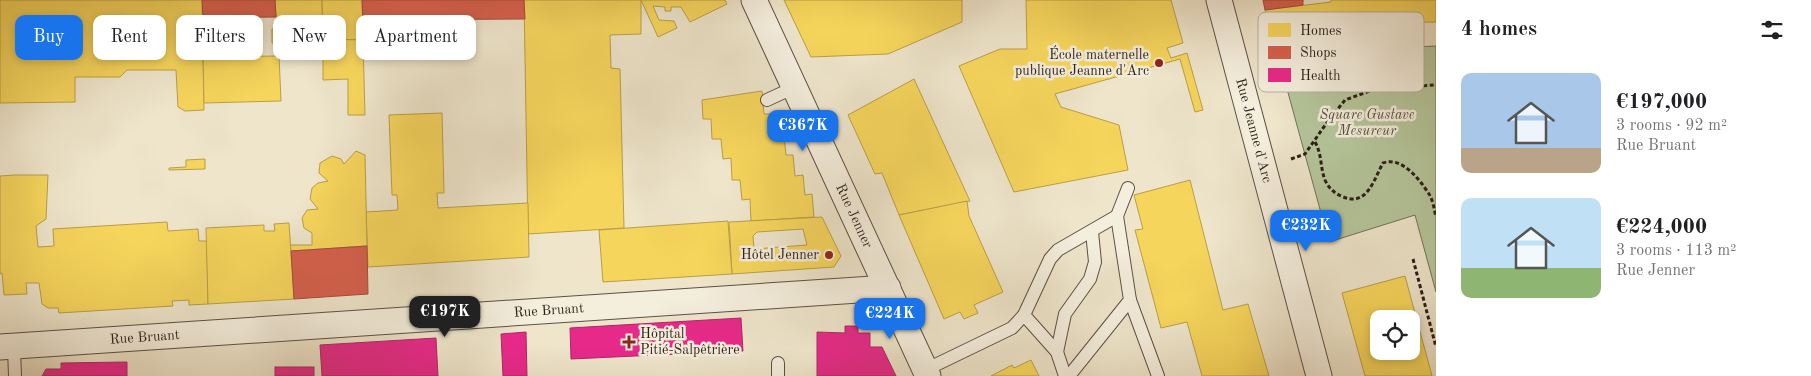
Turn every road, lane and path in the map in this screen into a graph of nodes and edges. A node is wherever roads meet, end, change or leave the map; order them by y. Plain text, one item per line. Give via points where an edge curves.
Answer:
1 (754, 0) edge
2 (1219, 0) edge
3 (794, 87) junction
4 (1367, 92) edge
5 (767, 100) dead end
6 (1315, 142) junction
7 (1291, 159) dead end
8 (1128, 188) dead end
9 (1436, 215) edge
10 (1117, 216) junction
11 (1092, 232) junction
12 (1412, 259) dead end
13 (888, 288) junction
14 (1130, 300) junction
15 (1024, 315) junction
16 (1436, 347) edge
17 (7, 348) edge
18 (1057, 352) junction
19 (927, 373) edge
20 (15, 376) edge
21 (1067, 376) edge
22 (1158, 376) edge
23 (1319, 376) edge

1 - 3 street, Rue Jenner
2 - 23 street, Rue Jeanne d'Arc
3 - 5 lane
3 - 13 street, Rue Jenner
4 - 6 path via 1345,100
6 - 7 path via 1305,154
6 - 9 path via 1320,150 1326,182 1338,195 1354,200 1362,197 1383,163 1388,161 1407,167 1430,195
8 - 10 lane
10 - 11 lane
10 - 14 lane
11 - 15 lane via 1058,250 1050,259
11 - 18 lane via 1095,262 1090,279 1065,314
12 - 16 path
13 - 17 street, Rue Bruant
13 - 19 street, Rue Jenner
14 - 21 lane
14 - 22 lane
15 - 18 lane
15 - 19 lane via 1012,328
17 - 20 lane
18 - 21 lane

